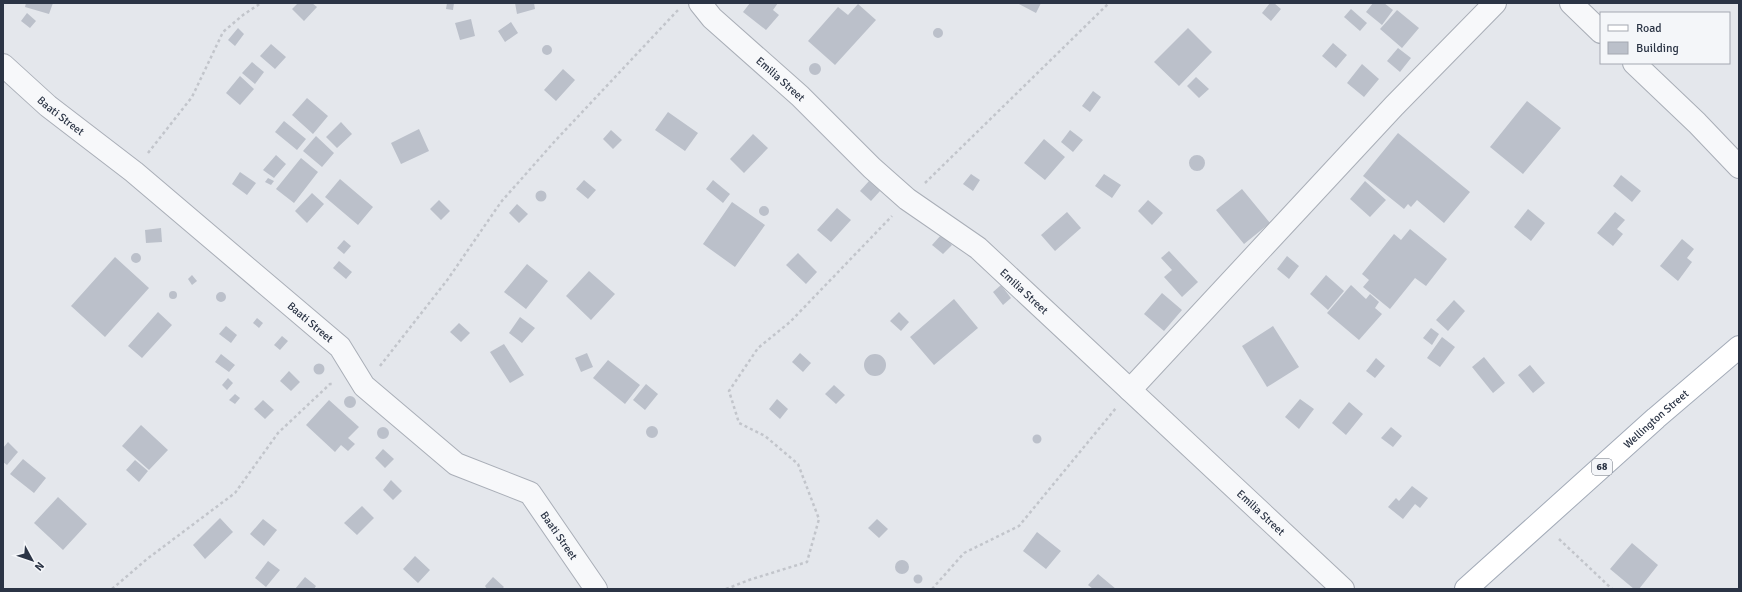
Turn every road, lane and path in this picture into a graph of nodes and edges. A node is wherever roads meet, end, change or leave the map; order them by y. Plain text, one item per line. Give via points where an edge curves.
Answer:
1 (262, 3) edge
2 (1109, 3) edge
3 (1495, 3) edge
4 (1571, 3) edge
5 (690, 6) edge
6 (1600, 31) edge
7 (1635, 64) edge
8 (3, 65) edge
9 (1739, 167) edge
10 (134, 172) junction
11 (907, 199) junction
12 (1739, 347) edge
13 (364, 386) junction
14 (1130, 390) junction
15 (1541, 522) junction
16 (112, 589) edge
17 (596, 589) edge
18 (726, 589) edge
19 (932, 589) edge
20 (1343, 589) edge
21 (1466, 589) edge
22 (1612, 589) edge

1 - 10 path via 223,32 192,96
2 - 11 path
3 - 14 street via 1394,106
4 - 6 street
5 - 11 street, Emilia Street via 712,18 800,96
5 - 13 path via 565,130 501,202 448,279
7 - 9 street
8 - 10 street, Baati Street via 48,106
10 - 13 street, Baati Street via 340,347
11 - 14 street, Emilia Street via 978,248
11 - 18 path via 790,322 758,348 729,391 740,423 765,436 798,464 819,519 807,562
12 - 15 main road, Wellington Street / 68
13 - 16 path via 330,384 278,433 235,493 147,558
13 - 17 street, Baati Street via 456,464 530,493
14 - 19 path via 1019,526 964,554
14 - 20 street, Emilia Street
15 - 21 main road, Wellington Street / 68
15 - 22 path

